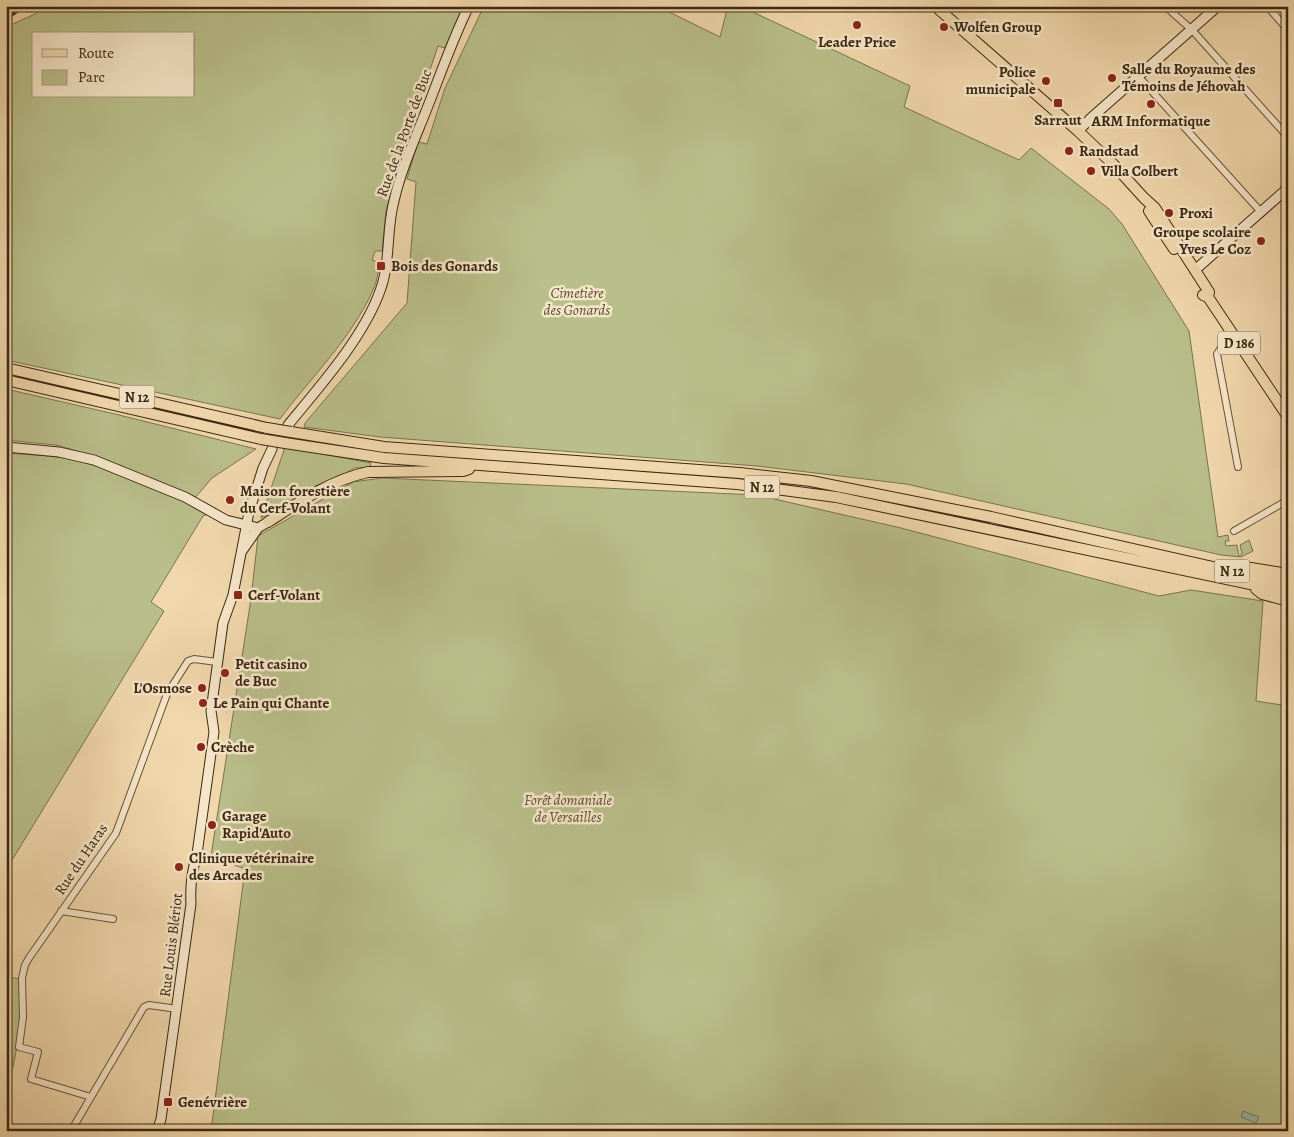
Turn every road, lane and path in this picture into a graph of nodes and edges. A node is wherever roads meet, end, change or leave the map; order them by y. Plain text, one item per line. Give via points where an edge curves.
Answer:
1 (470, 6) edge
2 (935, 6) edge
3 (1165, 6) edge
4 (1218, 6) edge
5 (1267, 6) edge
6 (1192, 30) junction
7 (1288, 30) edge
8 (1139, 77) junction
9 (1078, 131) junction
10 (1288, 137) edge
11 (1288, 188) edge
12 (1261, 212) junction
13 (1192, 272) junction
14 (1236, 339) junction
15 (6, 368) edge
16 (6, 380) edge
17 (1288, 416) edge
18 (290, 428) junction
19 (6, 447) edge
20 (272, 449) dead end
21 (479, 466) junction
22 (1238, 467) dead end
23 (1288, 500) edge
24 (268, 522) joint
25 (245, 526) junction
26 (258, 528) junction
27 (1234, 531) dead end
28 (240, 553) junction
29 (1176, 558) junction
30 (1288, 574) edge
31 (1249, 584) junction
32 (1288, 584) edge
33 (1288, 592) edge
34 (1288, 601) edge
35 (217, 662) junction
36 (61, 911) junction
37 (113, 919) dead end
38 (177, 1009) junction
39 (91, 1097) junction
40 (71, 1131) edge
41 (157, 1131) edge

1 - 18 main road, Rue de la Porte de Buc via 453,38 394,198 388,257 380,290 346,351
2 - 9 main road, D 186
3 - 6 street
4 - 6 main road
5 - 7 street
6 - 8 main road
6 - 10 street
8 - 9 main road
8 - 12 street
9 - 13 main road, D 186 via 1144,198 1153,218
11 - 12 main road
12 - 13 main road
13 - 14 main road, D 186 via 1203,295 1208,297
14 - 17 main road, D 186
14 - 22 street via 1217,354
15 - 18 main road, N 12, bridge via 267,428
16 - 21 main road, N 12, bridge via 285,444 384,458
18 - 29 main road, N 12 via 384,447 731,472 811,481
19 - 25 main road via 65,453 94,460
20 - 25 main road
21 - 24 main road via 463,471 354,475
21 - 31 main road, N 12 via 736,484 836,497
23 - 27 street
24 - 26 main road
25 - 26 main road
25 - 28 main road, Rue Louis Blériot
26 - 28 main road
28 - 35 main road, Rue Louis Blériot
29 - 30 main road via 1190,557
29 - 32 main road, N 12
31 - 33 main road, N 12
31 - 34 main road via 1262,594
35 - 36 street, Rue du Haras via 188,661 167,694 116,833
35 - 38 main road, Rue Louis Blériot via 211,711 214,732
36 - 37 street
36 - 39 street, Rue du Haras via 25,964 19,1047 38,1052 31,1080
38 - 39 street via 144,1007
38 - 41 main road, Rue Louis Blériot
39 - 40 street

